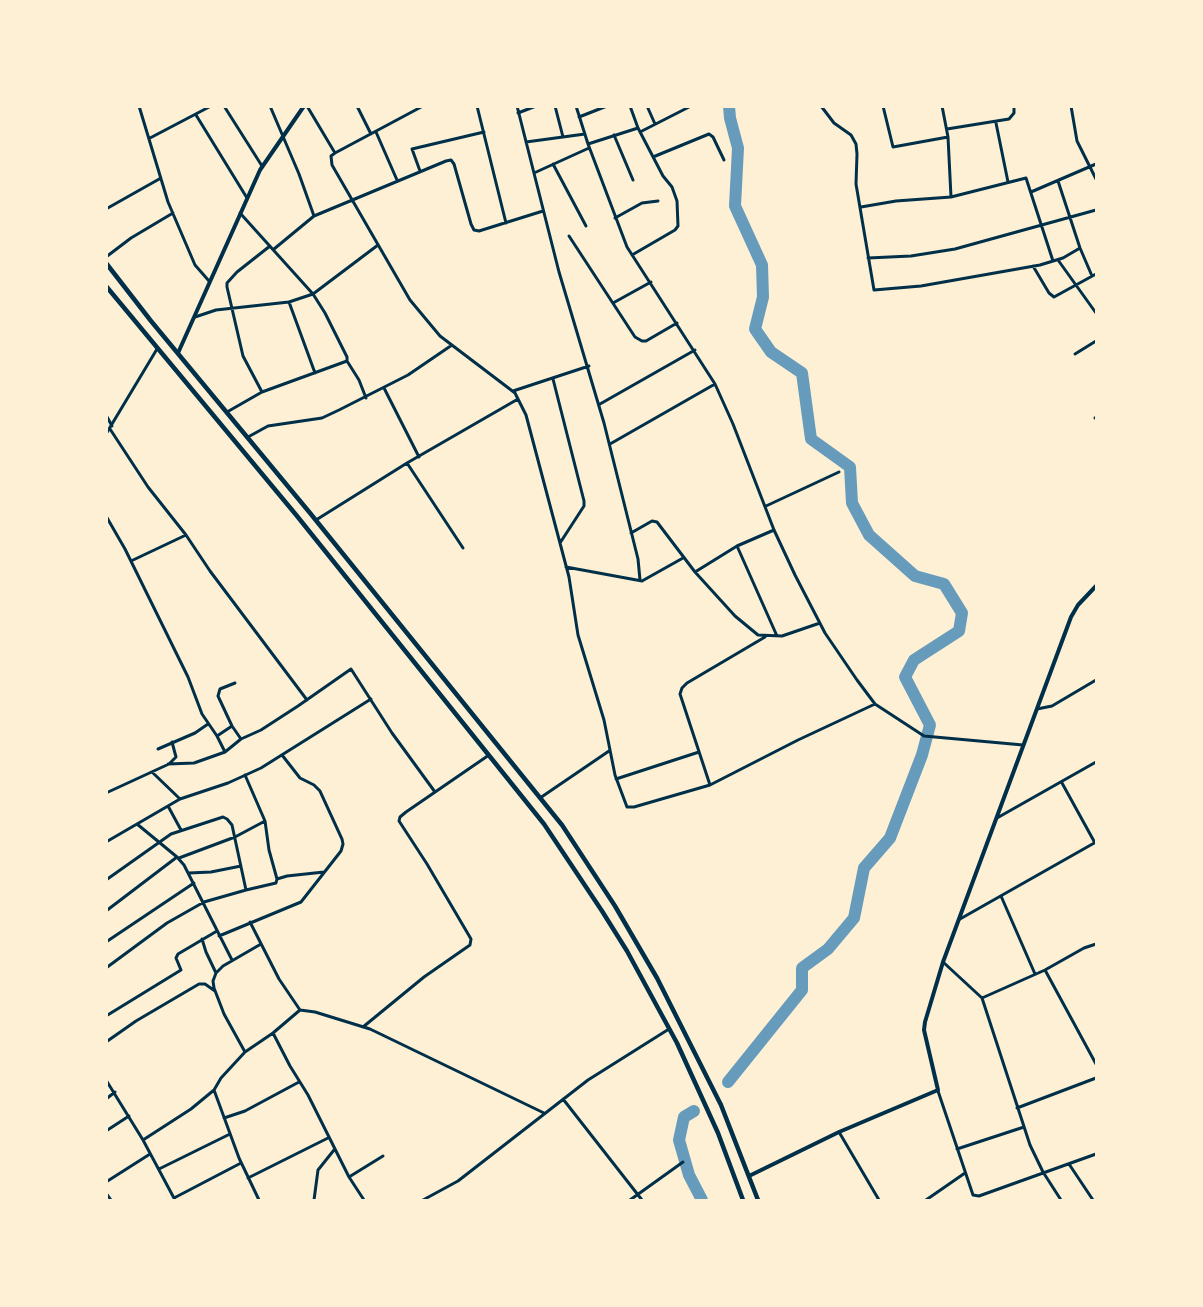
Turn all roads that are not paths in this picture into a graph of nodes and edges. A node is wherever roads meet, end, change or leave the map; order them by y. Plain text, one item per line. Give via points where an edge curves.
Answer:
1 (139, 106) edge
2 (211, 106) edge
3 (224, 106) edge
4 (270, 106) edge
5 (305, 106) edge
6 (357, 106) edge
7 (423, 106) edge
8 (477, 106) edge
9 (517, 106) edge
10 (536, 106) edge
11 (555, 106) edge
12 (576, 106) edge
13 (630, 106) edge
14 (647, 106) edge
15 (678, 106) edge
16 (691, 106) edge
17 (821, 106) edge
18 (883, 106) edge
19 (942, 106) edge
20 (1014, 106) edge
21 (1071, 106) edge
22 (606, 107) edge
23 (681, 111) junction
24 (518, 113) junction
25 (196, 115) junction
26 (579, 117) junction
27 (996, 123) junction
28 (655, 125) junction
29 (947, 129) junction
30 (639, 130) junction
31 (376, 132) junction
32 (484, 132) junction
33 (585, 134) junction
34 (371, 135) junction
35 (614, 135) junction
36 (283, 136) junction
37 (563, 137) junction
38 (948, 137) junction
39 (150, 138) junction
40 (526, 142) junction
41 (589, 146) junction
42 (335, 153) junction
43 (653, 157) junction
44 (724, 160) dead end
45 (553, 164) junction
46 (1096, 164) edge
47 (262, 166) junction
48 (1089, 167) junction
49 (420, 171) junction
50 (534, 173) junction
51 (161, 178) junction
52 (1096, 179) edge
53 (397, 180) junction
54 (633, 180) dead end
55 (1058, 181) junction
56 (1008, 182) junction
57 (1031, 192) junction
58 (951, 197) junction
59 (247, 198) junction
60 (352, 200) junction
61 (658, 201) dead end
62 (861, 207) junction
63 (106, 209) edge
64 (1096, 210) edge
65 (544, 211) junction
66 (173, 213) junction
67 (240, 213) junction
68 (314, 216) junction
69 (615, 218) junction
70 (1070, 218) junction
71 (507, 223) junction
72 (586, 226) dead end
73 (1041, 226) junction
74 (569, 236) dead end
75 (378, 245) junction
76 (272, 247) junction
77 (1080, 248) junction
78 (632, 255) junction
79 (106, 257) edge
80 (868, 258) junction
81 (1055, 260) junction
82 (106, 263) edge
83 (1033, 266) junction
84 (1094, 275) edge
85 (210, 281) junction
86 (651, 282) junction
87 (106, 286) edge
88 (1076, 286) junction
89 (313, 294) junction
90 (289, 302) junction
91 (613, 304) junction
92 (232, 308) junction
93 (1096, 310) edge
94 (193, 318) junction
95 (677, 323) junction
96 (1096, 341) edge
97 (452, 345) junction
98 (158, 348) junction
99 (695, 350) junction
100 (178, 353) junction
101 (1075, 354) dead end
102 (347, 361) junction
103 (589, 366) junction
104 (315, 373) junction
105 (553, 379) junction
106 (715, 384) junction
107 (384, 388) junction
108 (512, 391) junction
109 (262, 392) junction
110 (366, 398) junction
111 (518, 399) junction
112 (599, 405) junction
113 (227, 412) junction
114 (106, 416) edge
115 (111, 427) junction
116 (106, 434) edge
117 (248, 437) junction
118 (610, 444) junction
119 (419, 457) junction
120 (407, 463) junction
121 (839, 472) dead end
122 (766, 506) junction
123 (106, 516) edge
124 (316, 520) junction
125 (774, 530) junction
126 (631, 532) junction
127 (186, 535) junction
128 (559, 544) junction
129 (737, 546) junction
130 (464, 548) dead end
131 (683, 558) junction
132 (131, 561) junction
133 (566, 567) junction
134 (695, 572) junction
135 (639, 580) junction
136 (1096, 586) edge
137 (820, 623) junction
138 (777, 636) junction
139 (767, 637) junction
140 (1096, 680) edge
141 (235, 683) dead end
142 (371, 699) junction
143 (307, 700) junction
144 (875, 704) junction
145 (1037, 709) junction
146 (208, 724) junction
147 (232, 726) junction
148 (217, 736) junction
149 (242, 739) junction
150 (172, 742) junction
151 (1023, 745) junction
152 (158, 749) dead end
153 (609, 751) junction
154 (225, 752) junction
155 (699, 752) junction
156 (282, 754) junction
157 (489, 755) junction
158 (1096, 762) edge
159 (168, 764) junction
160 (152, 772) junction
161 (244, 775) junction
162 (616, 779) junction
163 (1062, 783) junction
164 (710, 785) junction
165 (435, 792) junction
166 (106, 793) edge
167 (540, 798) junction
168 (180, 799) junction
169 (168, 806) junction
170 (995, 819) junction
171 (265, 820) junction
172 (137, 824) junction
173 (181, 830) junction
174 (235, 837) junction
175 (106, 842) edge
176 (159, 842) junction
177 (1096, 842) edge
178 (178, 857) junction
179 (242, 866) junction
180 (324, 872) junction
181 (189, 873) junction
182 (277, 879) junction
183 (106, 880) edge
184 (194, 884) junction
185 (246, 890) junction
186 (1001, 896) junction
187 (204, 902) junction
188 (106, 911) edge
189 (957, 921) junction
190 (250, 922) junction
191 (217, 931) junction
192 (219, 936) junction
193 (202, 939) junction
194 (106, 942) edge
195 (261, 944) junction
196 (1096, 944) edge
197 (232, 960) junction
198 (943, 962) junction
199 (106, 968) edge
200 (1045, 970) junction
201 (216, 973) junction
202 (1035, 975) junction
203 (215, 991) junction
204 (982, 998) junction
205 (300, 1010) junction
206 (106, 1016) edge
207 (363, 1027) junction
208 (669, 1029) junction
209 (273, 1033) junction
210 (106, 1042) edge
211 (245, 1052) junction
212 (1096, 1064) edge
213 (1096, 1078) edge
214 (106, 1080) edge
215 (299, 1082) junction
216 (214, 1090) junction
217 (938, 1090) junction
218 (115, 1092) junction
219 (106, 1099) edge
220 (563, 1099) junction
221 (1017, 1108) junction
222 (544, 1113) junction
223 (129, 1116) junction
224 (224, 1118) junction
225 (1023, 1127) junction
226 (106, 1131) edge
227 (839, 1132) junction
228 (230, 1134) junction
229 (328, 1138) junction
230 (143, 1140) junction
231 (956, 1149) junction
232 (334, 1150) junction
233 (150, 1154) junction
234 (1096, 1155) edge
235 (383, 1156) dead end
236 (683, 1162) dead end
237 (241, 1163) junction
238 (1069, 1163) junction
239 (159, 1170) junction
240 (1043, 1172) junction
241 (965, 1173) junction
242 (749, 1176) junction
243 (248, 1178) junction
244 (349, 1178) junction
245 (106, 1182) edge
246 (106, 1193) edge
247 (638, 1196) junction
248 (174, 1199) edge
249 (111, 1200) edge
250 (259, 1200) edge
251 (314, 1200) edge
252 (364, 1200) edge
253 (426, 1200) edge
254 (630, 1200) edge
255 (642, 1200) edge
256 (743, 1200) edge
257 (758, 1200) edge
258 (879, 1200) edge
259 (926, 1200) edge
260 (1061, 1200) edge
261 (1093, 1200) edge

1 - 39 street
2 - 25 street
3 - 47 street
4 - 36 street
5 - 36 street
5 - 42 street
6 - 34 street
7 - 31 street
8 - 32 street
9 - 24 street
10 - 24 street
11 - 37 street
12 - 26 street
13 - 30 street
14 - 28 street
15 - 23 street
16 - 23 street
17 - 62 street via 856,144 855,177
18 - 38 street via 893,147
19 - 29 street
20 - 27 street via 1012,117
21 - 48 street via 1077,141
22 - 26 street
23 - 28 street
24 - 40 street
25 - 39 street
25 - 59 street
26 - 33 street
27 - 29 street
27 - 56 street
28 - 30 street
29 - 38 street
30 - 35 street
30 - 43 street
31 - 34 street
31 - 53 street
32 - 49 street via 412,149
32 - 71 street
33 - 37 street
33 - 41 street
34 - 42 street
35 - 41 street
35 - 54 street
36 - 47 street
36 - 68 street
37 - 40 street
38 - 58 street
39 - 51 street
40 - 50 street
41 - 45 street
41 - 69 street
42 - 60 street via 331,156 332,165
43 - 44 street via 709,134
43 - 78 street via 672,187 678,225 672,233
45 - 50 street
45 - 72 street
46 - 48 street
47 - 59 street
48 - 52 street
48 - 55 street
49 - 53 street
49 - 71 street via 451,160 474,230
50 - 65 street
51 - 63 street
51 - 66 street
53 - 60 street
55 - 57 street
55 - 70 street
56 - 57 street via 1026,178
56 - 58 street
57 - 73 street
58 - 62 street
59 - 67 street
60 - 68 street
60 - 75 street
61 - 69 street via 642,203
62 - 80 street
64 - 70 street
65 - 71 street
65 - 103 street
66 - 79 street
66 - 85 street via 195,265
67 - 76 street
67 - 85 street
68 - 76 street
69 - 78 street
70 - 73 street
70 - 77 street
73 - 80 street via 939,252
73 - 81 street
74 - 91 street
75 - 89 street
75 - 97 street via 410,300
76 - 89 street
76 - 92 street via 227,283
77 - 81 street
77 - 84 street
78 - 86 street
80 - 83 street via 876,290
81 - 83 street
81 - 88 street
82 - 100 main road
83 - 88 street via 1054,297
84 - 88 street
85 - 94 street
86 - 91 street
86 - 95 street
87 - 98 main road
88 - 93 street
89 - 90 street
89 - 102 street
90 - 92 street
90 - 104 street
91 - 95 street via 642,342
92 - 94 street
92 - 109 street via 243,356
94 - 100 street
95 - 99 street
96 - 101 street
97 - 107 street
97 - 108 street
98 - 115 street
98 - 157 main road
99 - 106 street
99 - 112 street
100 - 113 main road
102 - 104 street
102 - 110 street
103 - 105 street
103 - 112 street
104 - 109 street
105 - 108 street
105 - 128 street via 584,501
106 - 118 street
106 - 122 street
107 - 110 street
107 - 119 street
108 - 111 street
109 - 113 street
110 - 117 street via 322,418 268,426
111 - 119 street
111 - 128 street via 542,469
112 - 118 street
113 - 117 main road
114 - 115 street
115 - 116 street
115 - 127 street via 143,480
117 - 124 main road
118 - 126 street
119 - 120 street
120 - 124 street
120 - 130 street
121 - 122 street
122 - 125 street
123 - 132 street
124 - 167 main road
125 - 129 street
125 - 137 street
126 - 131 street via 655,520
126 - 135 street
127 - 132 street
127 - 143 street
128 - 133 street
129 - 134 street
129 - 138 street
131 - 134 street
131 - 135 street
132 - 146 street
133 - 135 street
133 - 153 street via 576,627 604,720
134 - 139 street via 735,616 758,636
136 - 145 street via 1071,617
137 - 138 street
137 - 144 street
138 - 139 street
139 - 155 street via 682,688 680,694
140 - 145 street via 1052,706
141 - 147 street via 218,693
142 - 143 street via 351,669
142 - 156 street
142 - 165 street
143 - 149 street
144 - 151 street via 926,737
144 - 164 street
145 - 151 street
146 - 148 street
146 - 150 street
147 - 148 street
147 - 149 street
148 - 154 street
149 - 154 street
150 - 152 street
150 - 159 street via 176,757
151 - 170 street
153 - 162 street
153 - 167 street
154 - 159 street via 194,764
155 - 162 street
155 - 164 street
156 - 161 street
156 - 180 street via 300,778 320,791 342,839 341,851
157 - 165 street
157 - 208 main road via 544,824 602,911
158 - 163 street
159 - 160 street
160 - 166 street
160 - 168 street
161 - 168 street
161 - 171 street
162 - 164 street via 629,808
163 - 170 street
163 - 177 street
165 - 207 street via 399,821 471,939 471,945
167 - 242 main road via 615,906 657,978 721,1106
168 - 169 street
169 - 172 street
169 - 173 street
170 - 189 street
171 - 174 street
171 - 182 street
172 - 175 street
172 - 176 street
173 - 174 street via 223,817 229,821
173 - 176 street
174 - 178 street
174 - 179 street
176 - 178 street
176 - 183 street
177 - 186 street
178 - 181 street
178 - 188 street
179 - 181 street
179 - 185 street
180 - 182 street
180 - 190 street via 307,898
181 - 184 street
182 - 185 street via 276,883
184 - 187 street
184 - 194 street
185 - 187 street
186 - 189 street
186 - 202 street
187 - 191 street
187 - 199 street via 162,926
189 - 198 street
190 - 192 street
190 - 195 street
191 - 192 street
191 - 193 street
192 - 197 street
193 - 201 street
193 - 206 street via 178,954 181,970
195 - 197 street
195 - 205 street
196 - 200 street
197 - 201 street
198 - 204 street
198 - 217 street via 924,1030
200 - 202 street
200 - 212 street
201 - 203 street
202 - 204 street
203 - 210 street via 199,984
203 - 211 street
204 - 221 street
205 - 207 street
205 - 209 street
207 - 222 street
208 - 220 street
208 - 256 main road via 718,1132
209 - 211 street
209 - 215 street
211 - 216 street
213 - 221 street
214 - 218 street
215 - 224 street
215 - 229 street
216 - 224 street
216 - 230 street
217 - 227 street
217 - 231 street
218 - 219 street
218 - 223 street
220 - 222 street
220 - 247 street
221 - 225 street
222 - 253 street via 458,1181
223 - 226 street
223 - 230 street
224 - 228 street
225 - 231 street
225 - 240 street
227 - 242 street
227 - 258 street
228 - 237 street
228 - 239 street
229 - 232 street
229 - 243 street
230 - 233 street
231 - 241 street
232 - 244 street
232 - 251 street via 318,1170
233 - 239 street
233 - 245 street
234 - 238 street
235 - 244 street
236 - 247 street
237 - 243 street
237 - 248 street
238 - 240 street
238 - 261 street
239 - 248 street
240 - 241 street via 979,1196 971,1192
240 - 260 street
241 - 259 street
242 - 257 main road
243 - 250 street
244 - 252 street
246 - 249 street
247 - 254 street
247 - 255 street

